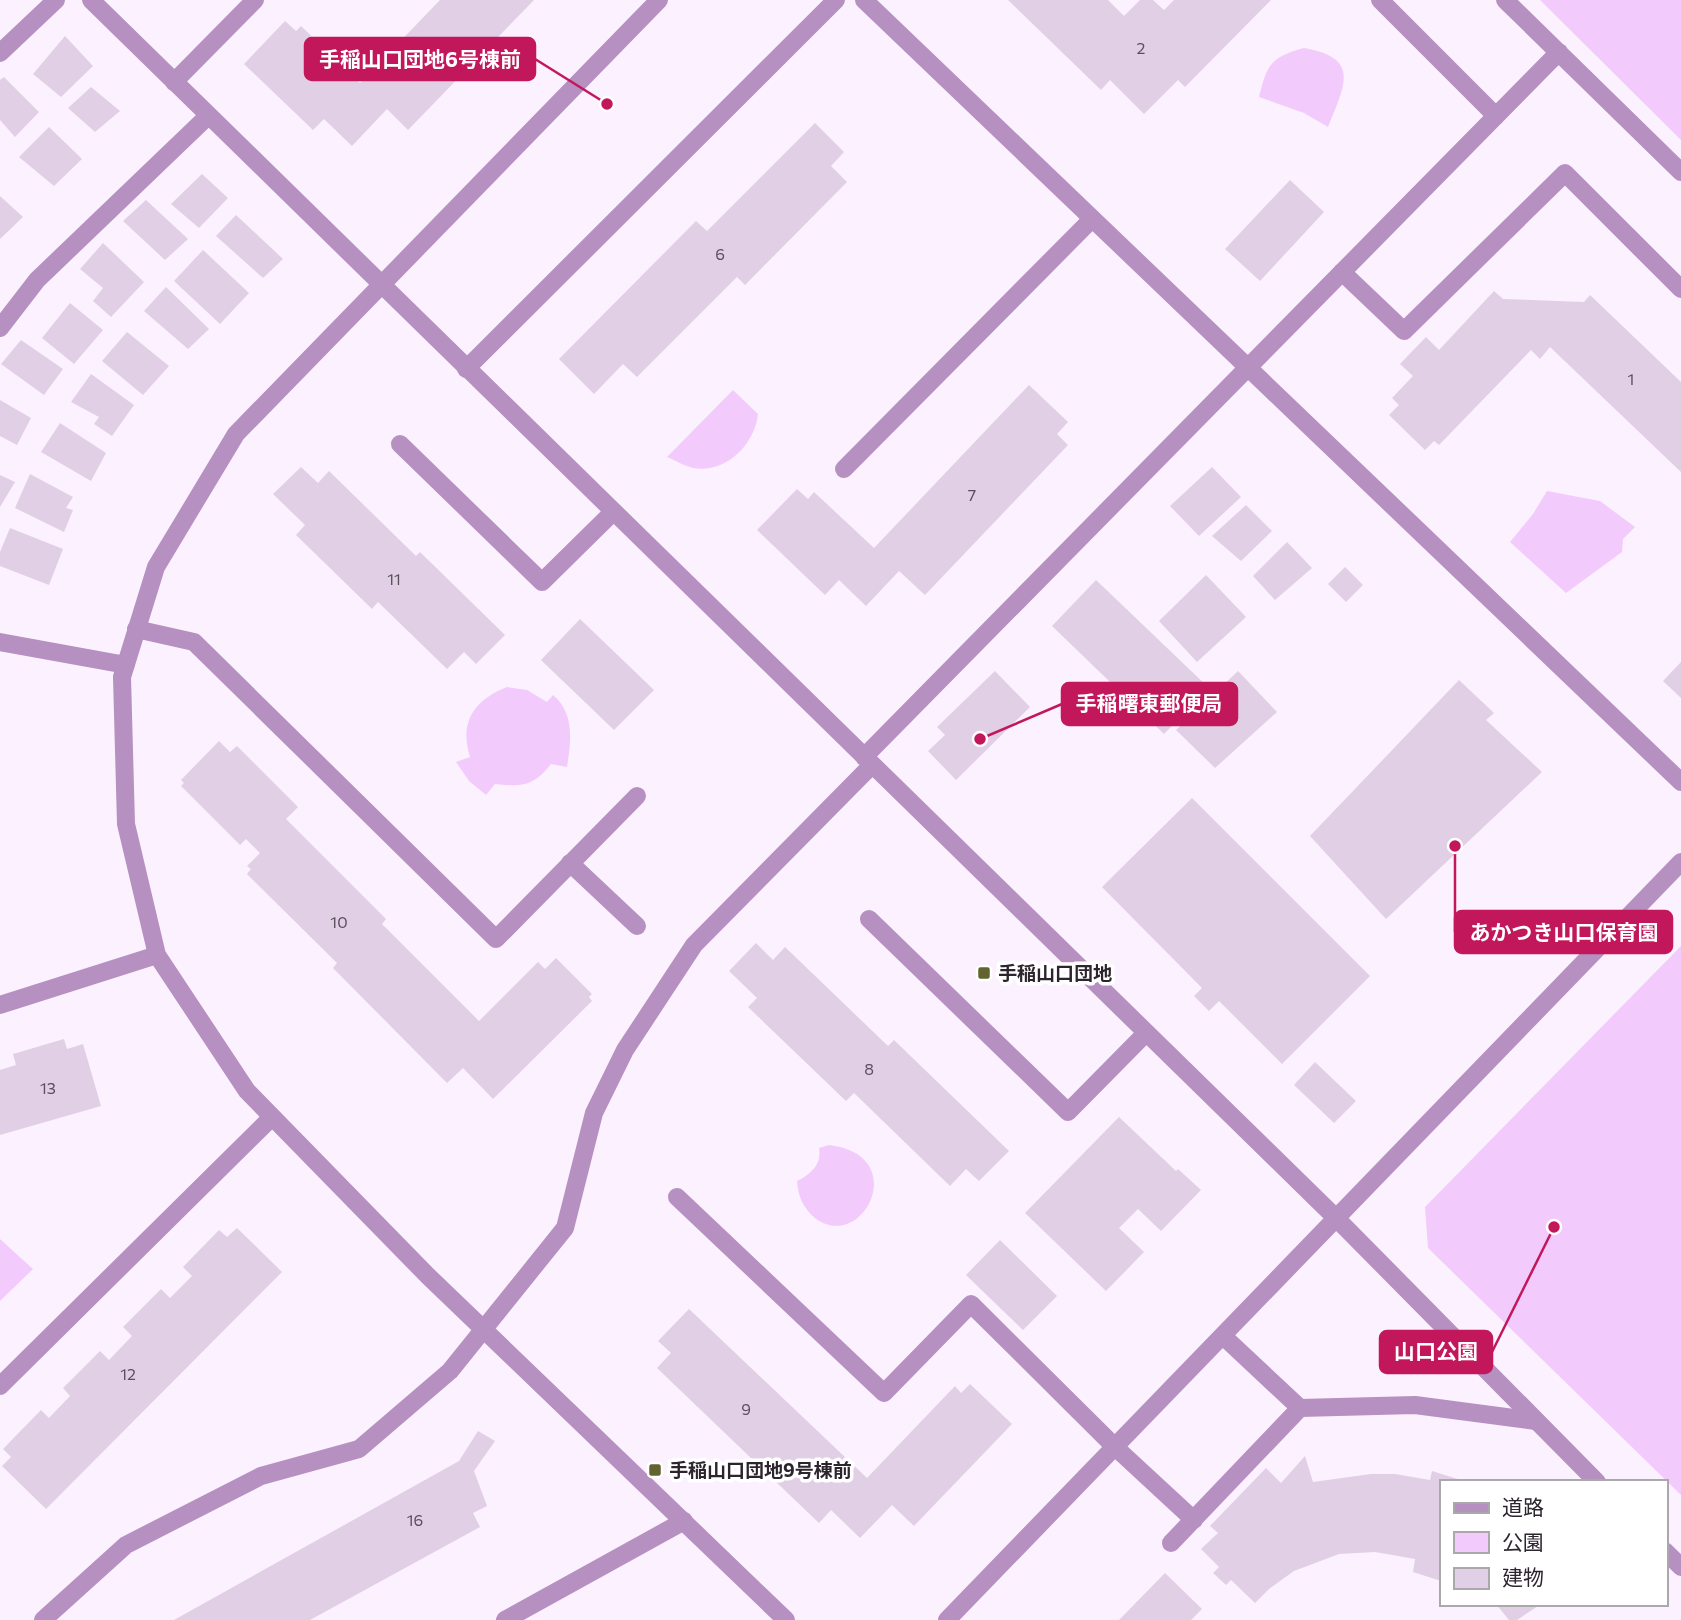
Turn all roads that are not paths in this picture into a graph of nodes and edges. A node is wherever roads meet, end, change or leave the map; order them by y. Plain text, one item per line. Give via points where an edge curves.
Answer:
1 (56, 0) edge
2 (91, 0) edge
3 (255, 0) edge
4 (659, 0) edge
5 (836, 0) edge
6 (864, 0) edge
7 (1380, 0) edge
8 (1505, 0) edge
9 (1559, 52) junction
10 (0, 53) edge
11 (174, 82) junction
12 (208, 116) junction
13 (1496, 116) junction
14 (1681, 172) edge
15 (1092, 219) junction
16 (1342, 272) junction
17 (1679, 284) edge
18 (381, 286) junction
19 (0, 328) edge
20 (1248, 368) junction
21 (466, 369) junction
22 (400, 444) dead end
23 (844, 469) dead end
24 (613, 512) junction
25 (136, 629) junction
26 (0, 642) edge
27 (126, 664) junction
28 (868, 761) junction
29 (1681, 782) edge
30 (637, 796) dead end
31 (1681, 862) edge
32 (570, 863) junction
33 (870, 919) dead end
34 (637, 926) dead end
35 (157, 955) junction
36 (0, 1005) edge
37 (1146, 1033) junction
38 (272, 1117) junction
39 (677, 1197) dead end
40 (1336, 1218) junction
41 (484, 1329) junction
42 (1223, 1336) junction
43 (0, 1386) edge
44 (1300, 1408) junction
45 (1536, 1421) junction
46 (1115, 1447) junction
47 (1595, 1480) edge
48 (1194, 1520) junction
49 (684, 1521) junction
50 (1171, 1543) dead end
51 (1667, 1553) edge
52 (1681, 1567) edge
53 (43, 1620) edge
54 (505, 1620) edge
55 (786, 1620) edge
56 (947, 1620) edge

1 - 10 street
2 - 11 street
3 - 11 street
4 - 18 street
5 - 21 street
6 - 15 street
7 - 13 street
8 - 9 street
9 - 13 street
9 - 14 street
11 - 12 street
12 - 18 street
12 - 19 street via 37,280
13 - 16 street
15 - 20 street
15 - 23 street
16 - 17 street via 1404,331 1565,173
16 - 20 street
18 - 21 street
18 - 25 street via 236,434 156,567
20 - 28 street
20 - 29 street
21 - 24 street
22 - 24 street via 542,582
24 - 28 street
25 - 27 street
25 - 32 street via 194,642 496,939
26 - 27 street
27 - 35 street via 122,677 127,824
28 - 37 street
28 - 41 street via 694,945 625,1050 594,1112 565,1228
30 - 32 street
31 - 40 street
32 - 34 street
33 - 37 street via 1068,1112
35 - 36 street
35 - 38 street via 247,1091
37 - 40 street
38 - 41 street
38 - 43 street
39 - 46 street via 884,1393 971,1304
40 - 42 street
40 - 45 street
41 - 49 street
41 - 53 street via 450,1371 359,1449 261,1476 127,1545
42 - 44 street
42 - 46 street
44 - 45 street via 1415,1405
44 - 48 street
45 - 47 street
46 - 48 street
46 - 56 street
48 - 50 street
49 - 54 street
49 - 55 street
51 - 52 street

